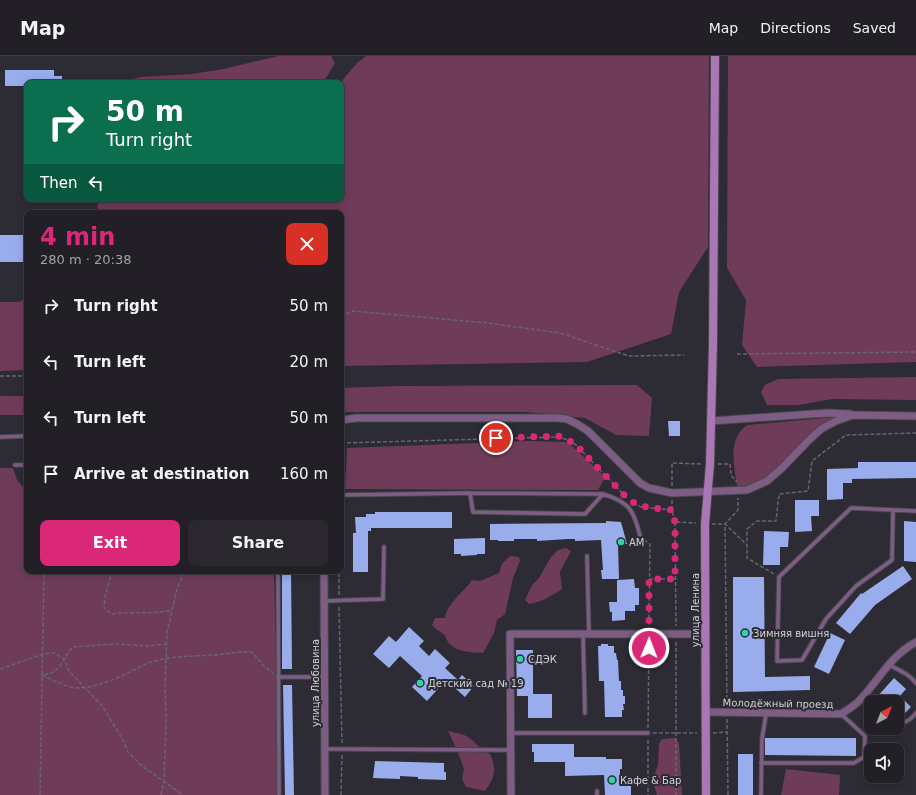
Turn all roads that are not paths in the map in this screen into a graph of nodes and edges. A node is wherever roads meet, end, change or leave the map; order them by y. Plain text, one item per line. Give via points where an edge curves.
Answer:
1 (715, 56) edge
2 (853, 414) junction
3 (916, 416) edge
4 (344, 420) edge
5 (710, 423) junction
6 (24, 436) edge
7 (0, 437) edge
8 (15, 465) dead end
9 (24, 465) edge
10 (708, 492) junction
11 (470, 493) junction
12 (603, 494) junction
13 (344, 495) edge
14 (893, 511) junction
15 (916, 511) edge
16 (640, 536) road end
17 (384, 547) dead end
18 (587, 556) dead end
19 (278, 574) edge
20 (324, 574) edge
21 (324, 601) junction
22 (586, 634) junction
23 (706, 634) junction
24 (916, 642) edge
25 (888, 665) junction
26 (278, 677) junction
27 (325, 677) junction
28 (916, 683) edge
29 (864, 694) joint
30 (706, 712) junction
31 (585, 713) dead end
32 (916, 713) edge
33 (766, 714) junction
34 (841, 714) junction
35 (904, 723) edge
36 (510, 733) junction
37 (648, 733) road end
38 (325, 749) junction
39 (510, 750) junction
40 (761, 763) junction
41 (279, 795) edge
42 (325, 795) edge
43 (510, 795) edge
44 (706, 795) edge
45 (761, 795) edge

1 - 5 main road, улица Ленина
2 - 3 street
2 - 5 street via 827,413
2 - 10 street via 821,429 767,481 747,490
4 - 10 street via 567,419 588,431 640,483 649,488 672,493
5 - 10 main road, улица Ленина
6 - 7 lane
8 - 9 lane
10 - 23 main road, улица Ленина via 705,524
11 - 12 lane
11 - 12 lane via 473,512 585,514
11 - 13 lane
12 - 16 lane via 625,503 636,519
14 - 14 lane via 851,508 779,577 777,661 802,660 826,619 856,586 892,560
14 - 15 lane
17 - 21 lane via 383,599
18 - 22 lane
19 - 26 lane
20 - 21 street, улица Любовина
21 - 27 street, улица Любовина
22 - 23 street
22 - 31 lane
22 - 36 street via 510,634
23 - 30 main road, улица Ленина
24 - 25 street, Молодёжный проезд via 904,649
25 - 28 lane via 905,673
25 - 29 street, Молодёжный проезд
26 - 27 lane
26 - 41 lane
27 - 38 street, улица Любовина
29 - 34 street, Молодёжный проезд
30 - 33 street, Молодёжный проезд
30 - 44 main road, улица Ленина
32 - 35 lane
33 - 34 street, Молодёжный проезд
33 - 40 lane
34 - 40 lane via 864,736 864,757 854,763
36 - 37 lane
36 - 39 street
38 - 39 lane
38 - 42 street, улица Любовина
39 - 43 street
40 - 45 lane

